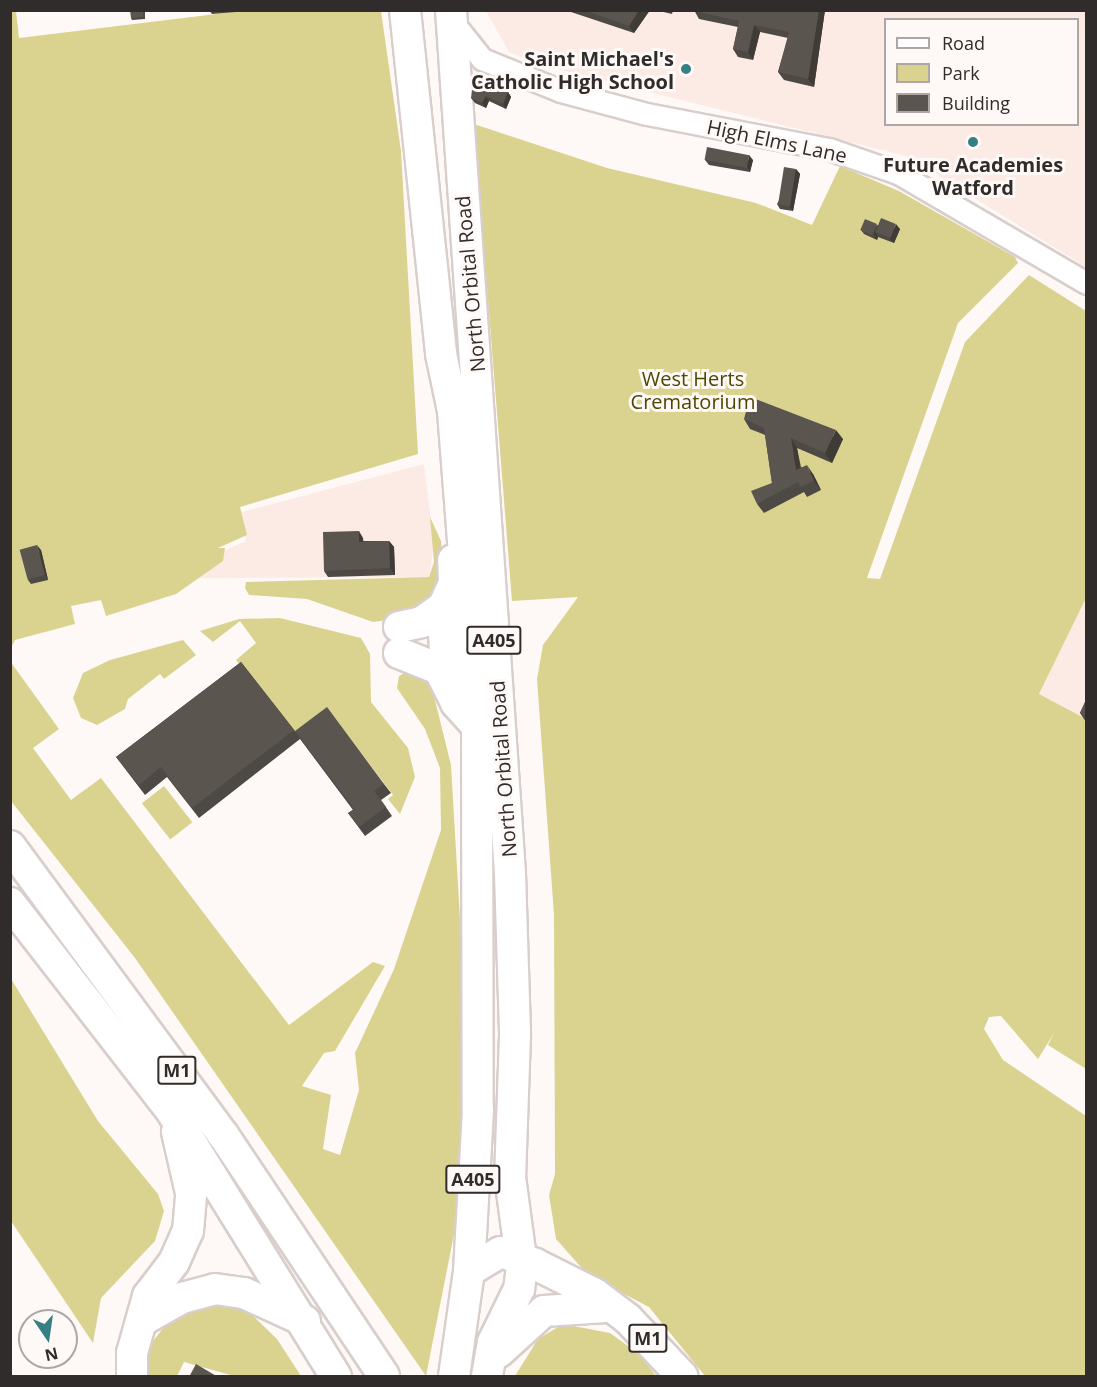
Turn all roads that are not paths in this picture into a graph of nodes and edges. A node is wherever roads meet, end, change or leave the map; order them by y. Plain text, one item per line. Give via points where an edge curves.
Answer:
1 (405, 10) edge
2 (451, 15) edge
3 (482, 58) junction
4 (455, 78) junction
5 (1086, 283) edge
6 (441, 354) junction
7 (443, 607) junction
8 (446, 679) junction
9 (477, 726) junction
10 (10, 846) edge
11 (10, 903) edge
12 (172, 1112) junction
13 (521, 1259) junction
14 (469, 1271) junction
15 (570, 1286) junction
16 (515, 1299) junction
17 (334, 1300) junction
18 (606, 1307) junction
19 (143, 1320) junction
20 (305, 1321) junction
21 (490, 1367) edge
22 (132, 1377) edge
23 (336, 1377) edge
24 (384, 1377) edge
25 (395, 1377) edge
26 (454, 1377) edge
27 (682, 1377) edge

1 - 6 highway, North Orbital Road / A405
2 - 3 street, High Elms Lane
2 - 4 highway, North Orbital Road / A405
3 - 4 street
3 - 5 street, High Elms Lane via 602,104 829,149 898,173
4 - 13 highway, North Orbital Road / A405 via 514,944 510,1177
6 - 7 highway, A405 via 454,568
6 - 9 highway, North Orbital Road / A405 via 453,411
7 - 8 highway
7 - 8 highway, A405 via 399,640 431,662
8 - 9 highway, A405 via 456,703
9 - 14 highway, North Orbital Road / A405 via 481,1014
10 - 17 highway, M1 via 224,1136
11 - 12 highway, M1
12 - 19 highway, M1 via 191,1214 183,1247 148,1296
12 - 20 highway, M1
13 - 14 highway via 501,1252
13 - 15 highway, M1
13 - 16 highway, North Orbital Road / A405
14 - 26 highway, North Orbital Road / A405
15 - 16 highway
15 - 18 highway, M1 via 594,1294
16 - 21 highway, North Orbital Road / A405 via 493,1342
17 - 24 highway, M1
17 - 25 highway, M1
18 - 21 highway, M1 via 544,1311
18 - 27 highway, M1 via 628,1319
19 - 20 highway via 182,1298 214,1289 244,1293
19 - 22 highway, M1 via 133,1345
20 - 23 highway, M1

